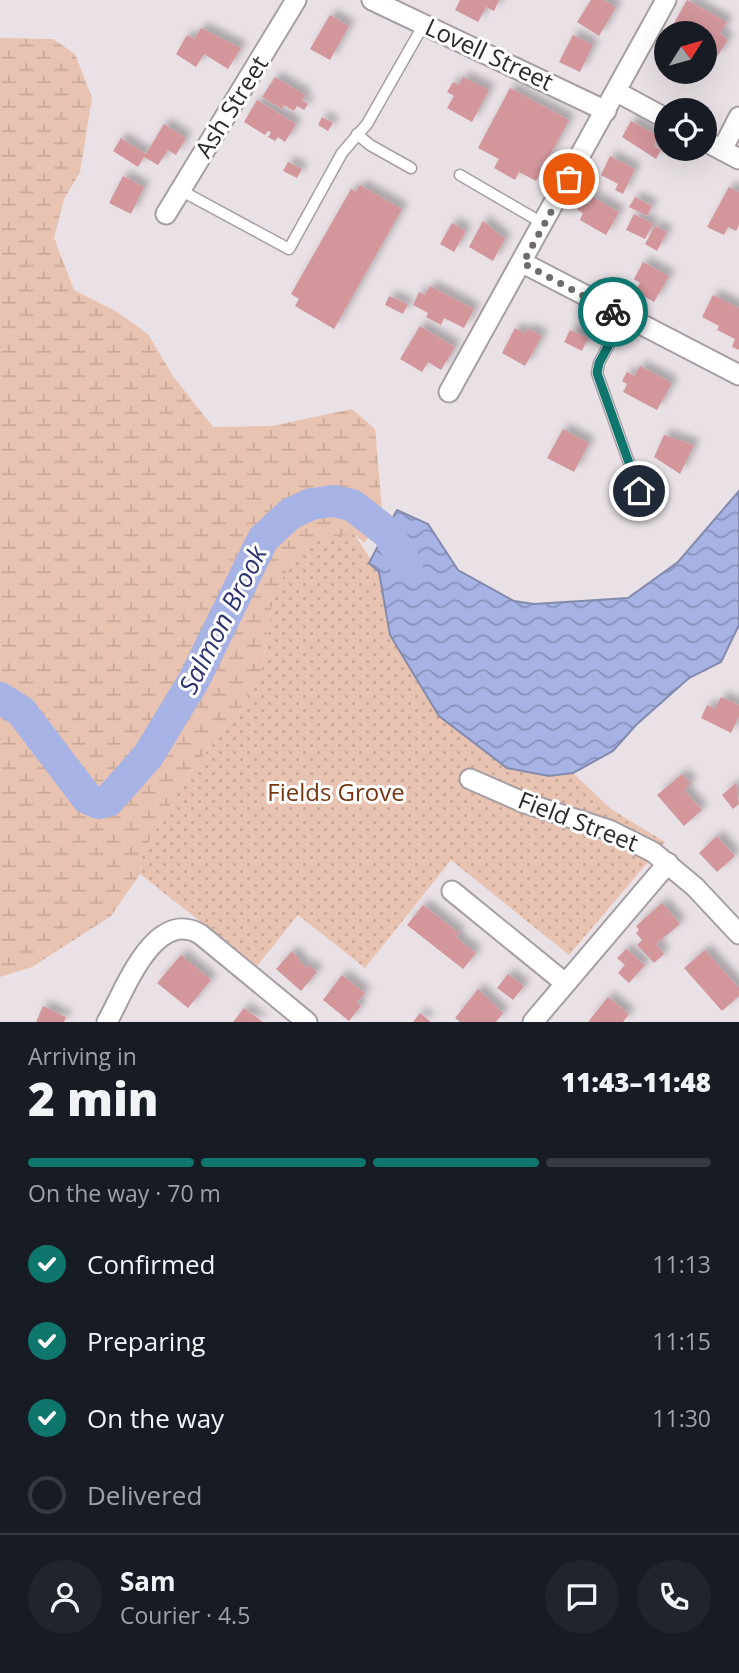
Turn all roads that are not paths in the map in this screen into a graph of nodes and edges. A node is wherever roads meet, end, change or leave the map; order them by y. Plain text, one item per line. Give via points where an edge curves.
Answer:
1 (296, 0) edge
2 (372, 0) edge
3 (666, 0) edge
4 (424, 24) junction
5 (617, 92) junction
6 (606, 110) junction
7 (654, 112) edge
8 (739, 117) edge
9 (357, 134) junction
10 (722, 150) edge
11 (411, 168) dead end
12 (460, 175) dead end
13 (180, 190) junction
14 (166, 214) dead end
15 (544, 224) junction
16 (523, 263) junction
17 (624, 317) junction
18 (739, 376) edge
19 (449, 393) dead end
20 (639, 491) dead end
21 (470, 779) dead end
22 (668, 863) junction
23 (453, 891) dead end
24 (739, 934) edge
25 (565, 983) junction
26 (107, 1022) edge
27 (307, 1022) edge
28 (533, 1022) edge

1 - 13 street, Ash Street
2 - 4 street, Lovell Street
3 - 5 street
4 - 6 street, Lovell Street
4 - 9 lane
5 - 6 street
5 - 7 street
6 - 15 street
8 - 10 street
9 - 11 lane
9 - 13 lane via 289,249
12 - 15 lane
13 - 14 street, Ash Street
15 - 16 street
16 - 17 street
16 - 19 street
17 - 18 street
17 - 20 lane via 597,373
21 - 22 street, Field Street via 525,803 609,830
22 - 24 street, Field Street
22 - 25 street
23 - 25 street
25 - 28 street
26 - 27 street via 158,937 185,928 201,934

